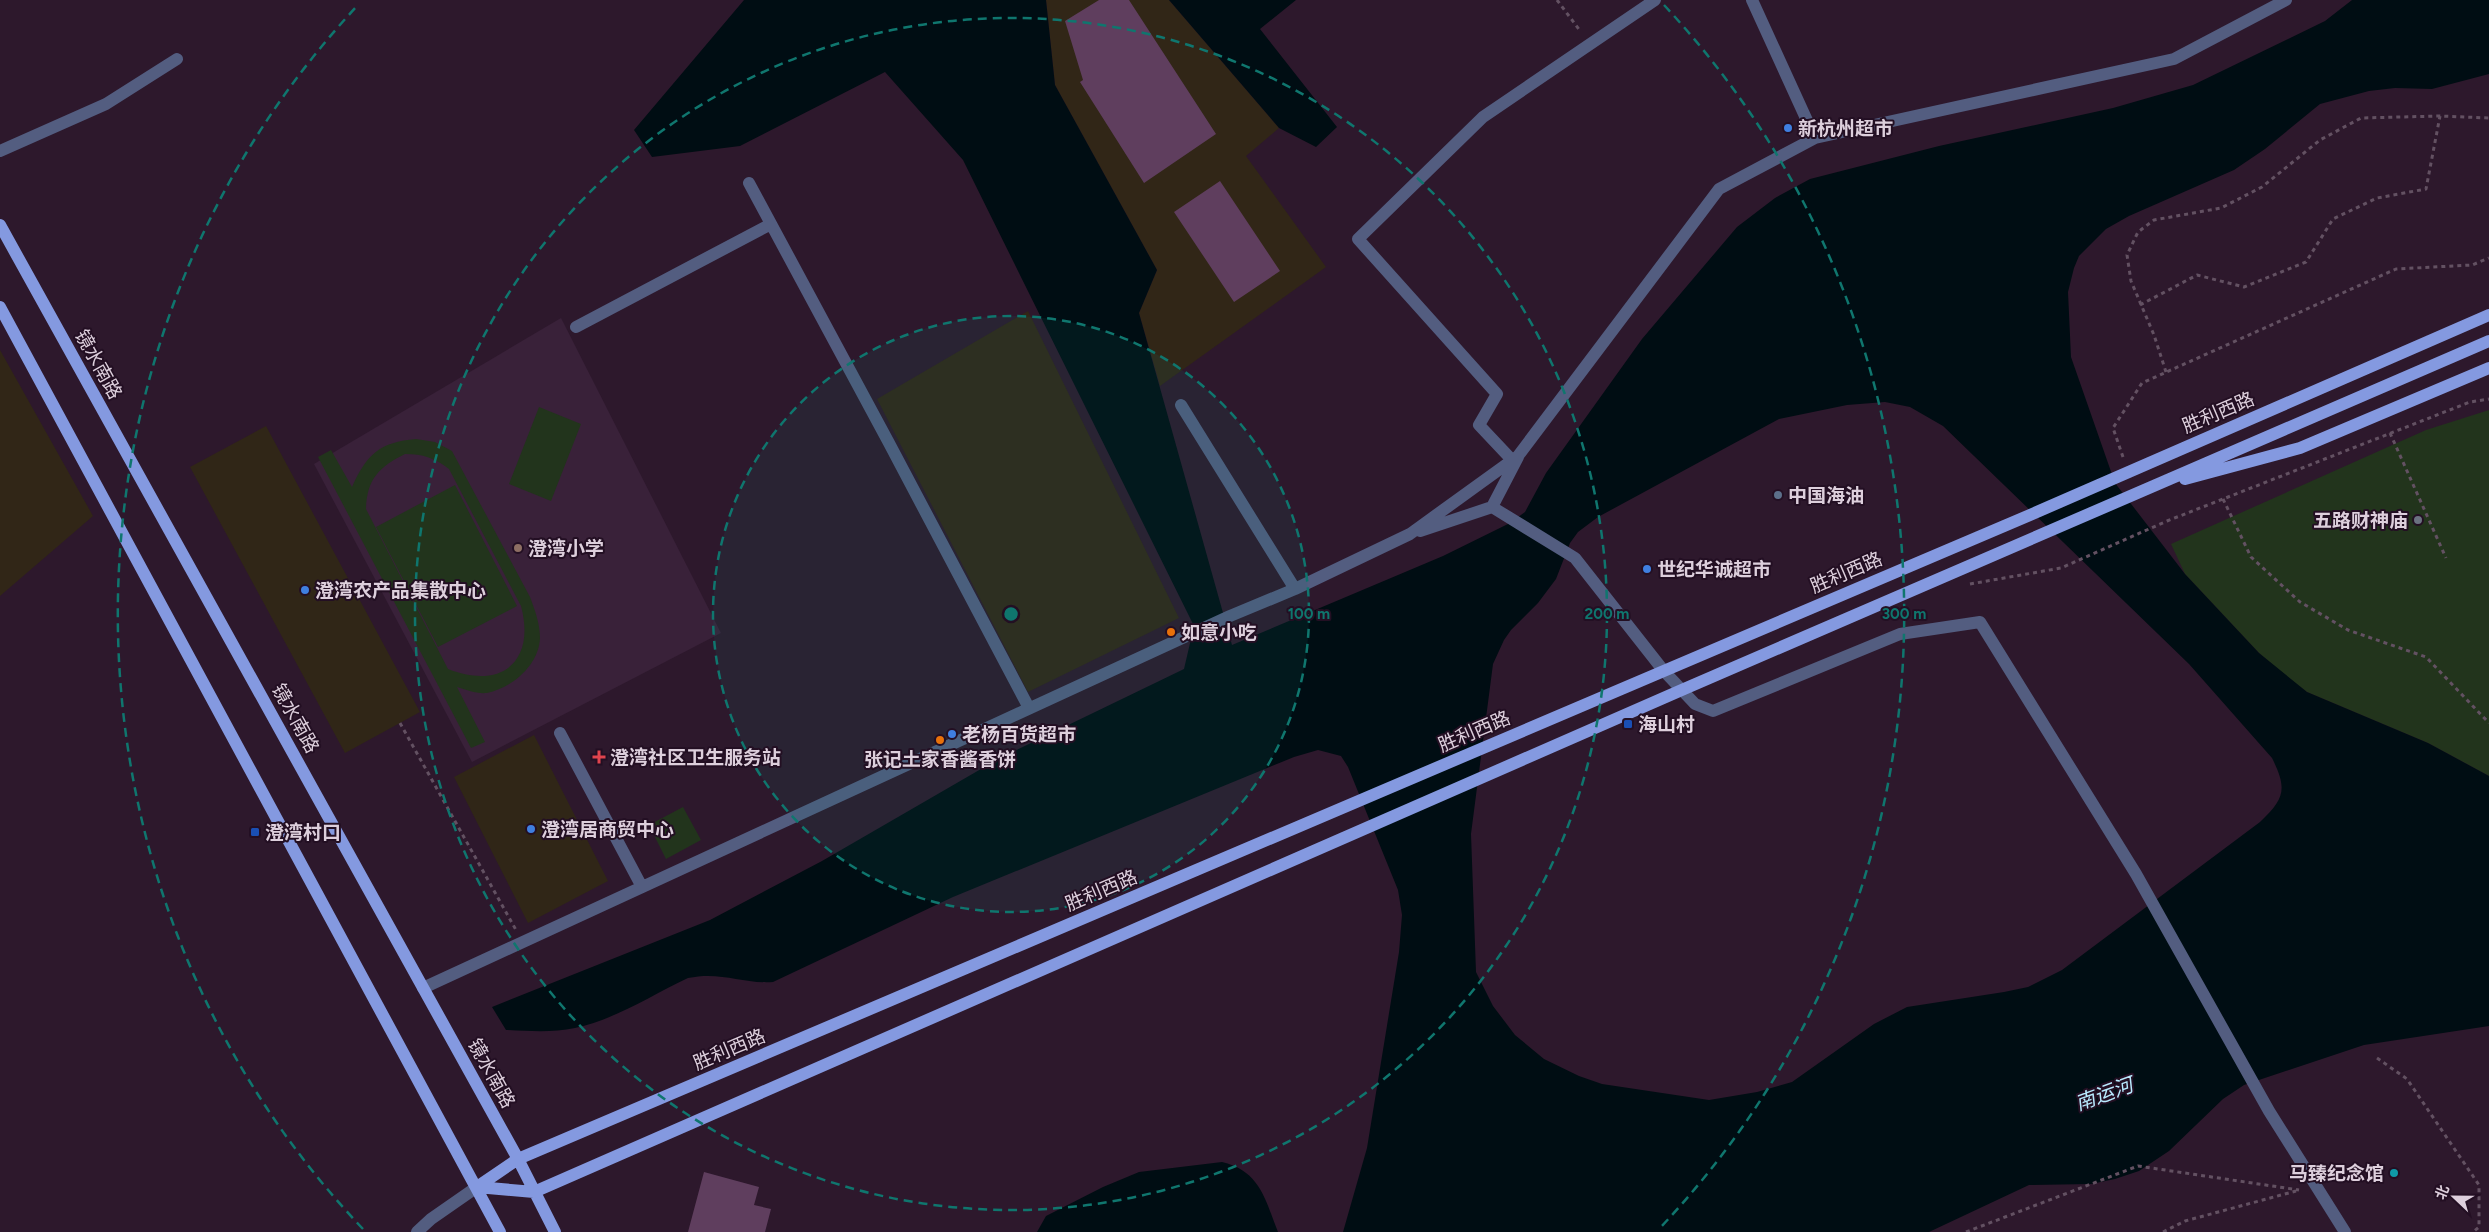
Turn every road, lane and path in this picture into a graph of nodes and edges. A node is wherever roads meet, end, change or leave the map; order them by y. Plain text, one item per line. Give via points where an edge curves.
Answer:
1 (1557, 0) edge
2 (1655, 0) edge
3 (1752, 0) edge
4 (2286, 0) edge
5 (1590, 44) junction
6 (177, 59) dead end
7 (2440, 116) junction
8 (2489, 118) edge
9 (1815, 138) junction
10 (0, 151) edge
11 (748, 183) dead end
12 (771, 224) junction
13 (0, 225) edge
14 (2489, 258) edge
15 (2140, 304) junction
16 (0, 307) edge
17 (2489, 309) edge
18 (2489, 315) edge
19 (576, 327) dead end
20 (2489, 341) edge
21 (2417, 346) junction
22 (2489, 368) edge
23 (2166, 372) junction
24 (2489, 399) edge
25 (1181, 405) dead end
26 (2390, 434) junction
27 (1515, 458) junction
28 (2123, 473) junction
29 (2135, 494) junction
30 (2223, 499) junction
31 (1492, 507) junction
32 (1410, 534) junction
33 (2446, 558) dead end
34 (1965, 585) dead end
35 (1296, 589) junction
36 (1663, 670) junction
37 (1684, 689) junction
38 (1029, 708) junction
39 (400, 723) dead end
40 (2489, 723) edge
41 (560, 733) dead end
42 (642, 887) junction
43 (522, 942) junction
44 (423, 988) junction
45 (2377, 1058) dead end
46 (518, 1159) junction
47 (2315, 1183) junction
48 (477, 1187) junction
49 (2299, 1190) junction
50 (534, 1192) junction
51 (417, 1232) edge
52 (500, 1232) edge
53 (555, 1232) edge
54 (1966, 1232) edge
55 (2163, 1232) edge
56 (2345, 1232) edge
57 (2473, 1232) edge

1 - 5 path
2 - 5 street
3 - 9 street
4 - 9 street via 2174,59
5 - 27 street via 1483,116 1358,239 1496,394 1479,425
6 - 10 street via 106,104
7 - 8 path
7 - 15 path via 2426,189 2377,198 2333,220 2306,262 2244,287 2198,275
7 - 15 path via 2361,118 2320,140 2262,187 2221,208 2154,220 2138,232 2127,255 2131,281
9 - 27 street via 1719,189
11 - 12 street
12 - 19 street
12 - 38 street
13 - 44 main road, 镜水南路
14 - 23 path via 2472,265 2396,269
15 - 23 path
16 - 48 main road
17 - 21 main road
18 - 21 main road, 胜利西路
20 - 29 main road
21 - 28 main road, 胜利西路
22 - 29 main road via 2300,448
23 - 28 path via 2142,383 2113,428
24 - 26 path via 2470,402
25 - 35 street
26 - 30 path
26 - 33 path
27 - 31 street
27 - 32 street
28 - 36 main road, 胜利西路
29 - 37 main road
30 - 34 path via 2061,568
30 - 40 path via 2251,557 2300,602 2348,630 2426,657
31 - 32 street
31 - 36 street via 1575,558
32 - 35 street
35 - 38 street
36 - 37 street
36 - 46 main road, 胜利西路
37 - 47 street via 1695,704 1713,711 1900,634 1980,622 2136,874 2269,1111
37 - 50 main road
38 - 42 street
39 - 43 path
41 - 42 street
42 - 43 street
43 - 44 street
44 - 46 main road, 镜水南路
45 - 57 path via 2407,1079 2479,1184 2479,1228
46 - 48 main road, 胜利西路
46 - 50 main road, 镜水南路
47 - 49 path
47 - 56 street
48 - 50 main road
48 - 51 street, 胜利西路 via 430,1219
48 - 52 main road
49 - 54 path via 2138,1166
49 - 55 path via 2185,1221
50 - 53 main road, 镜水南路

